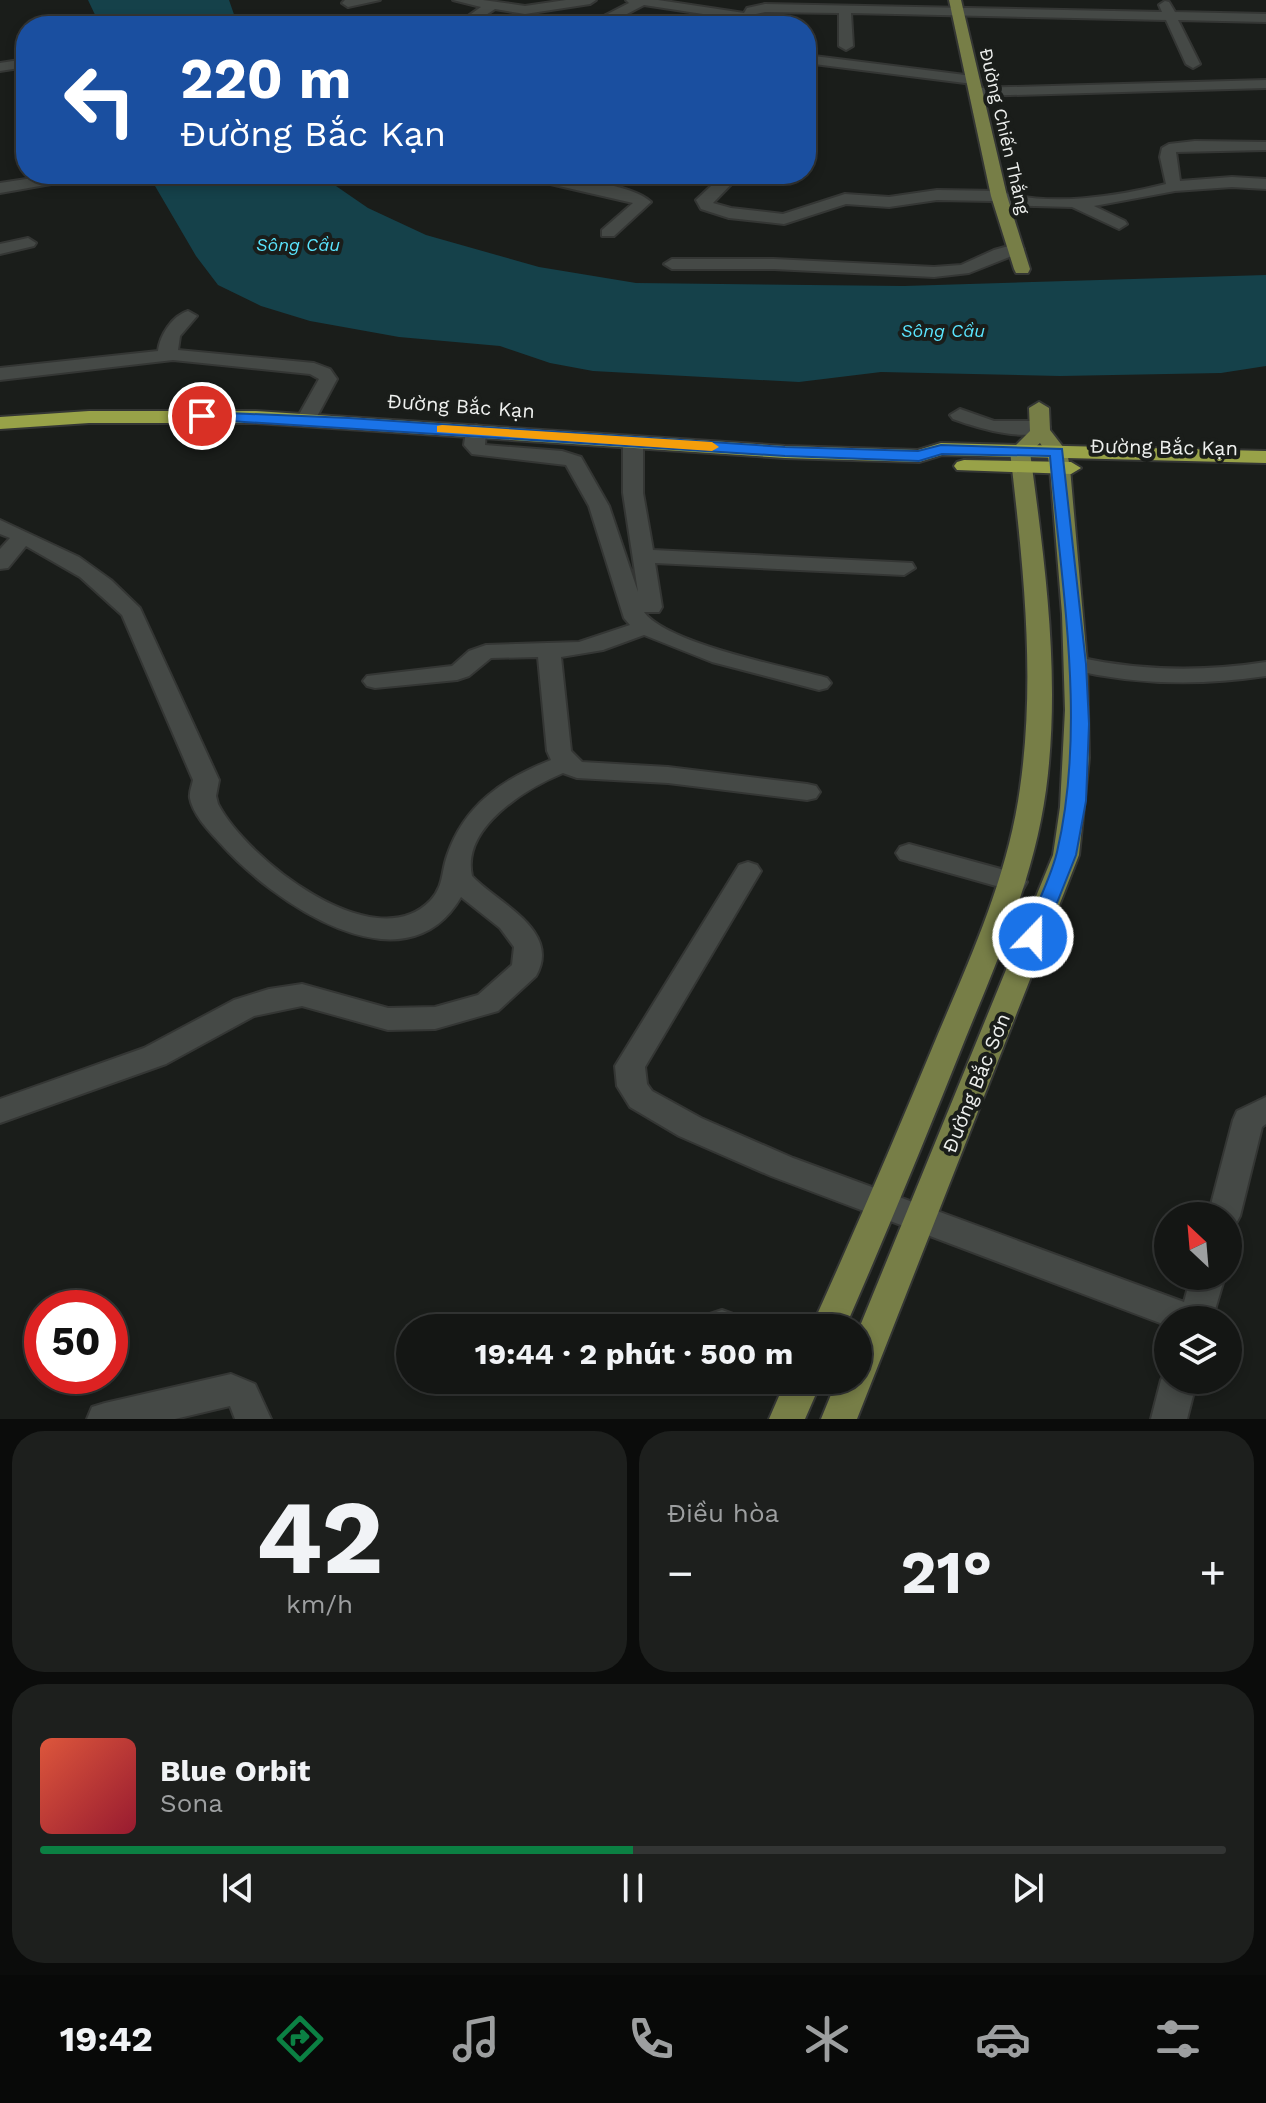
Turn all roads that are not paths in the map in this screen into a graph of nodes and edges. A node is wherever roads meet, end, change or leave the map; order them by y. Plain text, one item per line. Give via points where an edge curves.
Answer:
1 (374, 0) edge
2 (459, 0) edge
3 (515, 0) edge
4 (590, 0) edge
5 (1064, 0) edge
6 (1162, 0) edge
7 (636, 1) edge
8 (348, 3) dead end
9 (957, 6) edge
10 (495, 7) junction
11 (845, 10) junction
12 (1070, 15) junction
13 (478, 16) edge
14 (612, 16) edge
15 (718, 16) edge
16 (748, 16) edge
17 (1171, 17) junction
18 (1266, 18) edge
19 (846, 46) dead end
20 (816, 61) edge
21 (1193, 64) dead end
22 (1266, 75) edge
23 (1249, 76) dead end
24 (1266, 84) edge
25 (975, 86) junction
26 (1266, 146) edge
27 (26, 184) edge
28 (575, 184) edge
29 (722, 184) edge
30 (1266, 184) edge
31 (1174, 186) junction
32 (0, 188) edge
33 (1000, 198) junction
34 (1078, 204) junction
35 (1119, 224) dead end
36 (608, 233) dead end
37 (28, 243) dead end
38 (0, 249) edge
39 (1016, 249) junction
40 (672, 264) dead end
41 (1022, 269) dead end
42 (188, 316) dead end
43 (173, 355) junction
44 (0, 374) edge
45 (960, 415) dead end
46 (306, 420) junction
47 (0, 423) edge
48 (476, 431) junction
49 (1047, 437) junction
50 (633, 442) junction
51 (1266, 457) edge
52 (1021, 460) junction
53 (1266, 473) edge
54 (11, 531) edge
55 (643, 556) junction
56 (0, 563) edge
57 (904, 568) dead end
58 (647, 618) junction
59 (549, 649) junction
60 (1077, 664) junction
61 (1266, 669) edge
62 (375, 681) dead end
63 (819, 683) dead end
64 (565, 763) junction
65 (807, 792) dead end
66 (909, 853) dead end
67 (748, 871) dead end
68 (458, 875) junction
69 (1014, 882) junction
70 (1266, 1109) edge
71 (0, 1111) edge
72 (1228, 1202) edge
73 (883, 1205) junction
74 (922, 1217) junction
75 (1157, 1306) edge
76 (834, 1314) edge
77 (872, 1340) edge
78 (798, 1394) edge
79 (849, 1394) edge
80 (1175, 1394) edge
81 (105, 1419) edge
82 (253, 1419) edge
83 (787, 1419) edge
84 (839, 1419) edge
85 (1169, 1419) edge

1 - 8 street
2 - 10 street
3 - 10 street
4 - 10 street via 534,10
5 - 12 street
6 - 17 street
7 - 14 street
7 - 15 street
9 - 11 street
9 - 12 street
9 - 25 main road, Đường Chiến Thắng
10 - 13 street
11 - 16 street via 765,8
11 - 19 street
12 - 17 street
17 - 18 street
17 - 21 street
20 - 25 street
22 - 23 street
24 - 25 street
25 - 33 main road, Đường Chiến Thắng
26 - 31 street via 1169,148
27 - 32 street
28 - 36 street via 643,202
29 - 33 street via 704,200 707,206 784,219 845,199
30 - 31 street
31 - 34 street
33 - 34 street
33 - 39 main road, Đường Chiến Thắng
34 - 35 street
37 - 38 street
39 - 40 street via 1000,250 968,270 940,272
39 - 41 main road, Đường Chiến Thắng
42 - 43 street via 167,345
43 - 44 street
43 - 46 street via 323,373 328,379
45 - 49 street
46 - 47 highway, Đường Bắc Kạn via 175,415
46 - 48 highway, Đường Bắc Kạn
48 - 50 highway, Đường Bắc Kạn
48 - 58 street via 474,445 479,450 574,461 599,506 635,618
49 - 51 highway, Đường Bắc Kạn
49 - 52 highway, Đường Bắc Kạn
49 - 52 main road
49 - 53 highway, Đường Bắc Kạn
49 - 60 main road, Đường Bắc Sơn
50 - 52 highway, Đường Bắc Kạn via 919,456 937,465
50 - 55 street via 633,493
52 - 69 main road, Đường Bắc Sơn via 1041,724 1035,795
54 - 56 street
54 - 68 street via 79,565 132,613 206,780 203,796 212,816 251,862 308,906 352,923 392,930 436,911
55 - 57 street
55 - 58 street
58 - 59 street via 581,649
58 - 63 street via 671,640
59 - 62 street via 486,652 457,673
59 - 64 street via 559,751
60 - 61 street via 1156,678 1223,677
60 - 74 main road, Đường Bắc Sơn via 1076,801 1066,855
64 - 65 street via 577,770
64 - 68 street via 497,796 475,821
66 - 69 street
67 - 73 street via 630,1066 632,1086 655,1109 690,1127
68 - 71 street via 513,924 528,946 526,969 488,1003 435,1018 388,1019 302,995 269,1000 155,1056
69 - 73 main road, Đường Bắc Sơn
70 - 72 street via 1248,1120
73 - 74 street
73 - 76 main road, Đường Bắc Sơn
74 - 75 street
74 - 77 main road, Đường Bắc Sơn
78 - 83 main road
79 - 84 main road
80 - 85 street
81 - 82 street via 231,1390 243,1395

